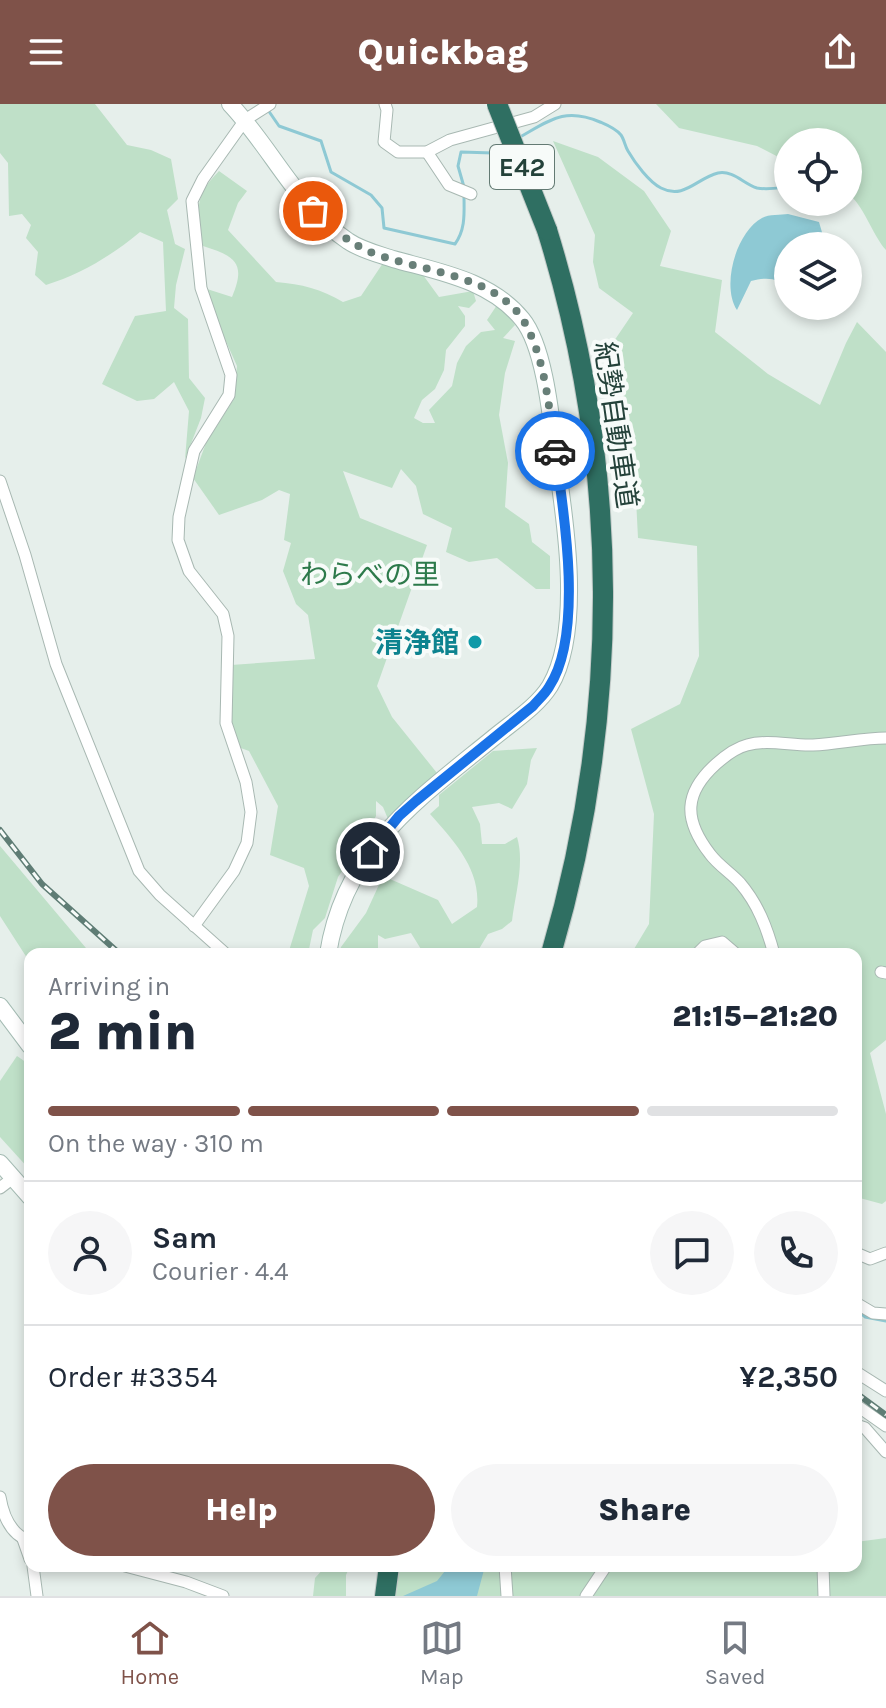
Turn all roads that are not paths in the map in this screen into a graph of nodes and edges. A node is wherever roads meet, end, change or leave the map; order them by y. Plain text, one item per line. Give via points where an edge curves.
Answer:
1 (230, 104) edge
2 (270, 104) edge
3 (385, 104) edge
4 (497, 104) edge
5 (555, 104) edge
6 (252, 115) junction
7 (427, 152) junction
8 (471, 194) dead end
9 (0, 481) edge
10 (886, 738) edge
11 (194, 926) junction
12 (219, 948) edge
13 (329, 948) edge
14 (553, 948) edge
15 (703, 948) edge
16 (729, 948) edge
17 (772, 948) edge
18 (0, 1006) edge
19 (24, 1038) edge
20 (0, 1163) edge
21 (7, 1183) edge
22 (886, 1253) edge
23 (862, 1256) edge
24 (862, 1307) edge
25 (886, 1314) edge
26 (862, 1376) edge
27 (886, 1391) edge
28 (862, 1409) edge
29 (886, 1426) edge
30 (862, 1427) edge
31 (886, 1452) edge
32 (0, 1497) edge
33 (24, 1538) edge
34 (34, 1572) edge
35 (148, 1572) edge
36 (388, 1572) edge
37 (505, 1572) edge
38 (602, 1572) edge
39 (823, 1572) edge
40 (386, 1592) edge
41 (37, 1596) edge
42 (223, 1596) edge
43 (507, 1596) edge
44 (586, 1596) edge
45 (824, 1596) edge

1 - 6 street
2 - 6 street
3 - 7 street via 384,142 398,152
4 - 14 highway, 紀勢自動車道 / E42, bridge via 565,290 583,368 600,490 603,556 595,751
5 - 7 street via 534,117 450,140
6 - 11 street via 192,201 201,288 231,375 229,395 194,451 178,540 189,571 223,614 228,636 226,723 251,812 247,843 234,871
6 - 13 street via 313,211 348,242 498,294 524,321 538,353 563,505 568,618 563,654 550,686 384,834 347,892
7 - 8 street via 454,189
9 - 11 street via 56,664 122,833 139,871
10 - 17 street via 812,746 743,745 696,785 690,812 695,828 758,910
11 - 12 street
15 - 16 street via 722,942
18 - 19 street
20 - 21 street
22 - 23 street via 870,1259
24 - 25 street
26 - 27 street
28 - 29 street
30 - 31 street
32 - 33 street via 10,1526
34 - 41 street
35 - 42 street
36 - 40 highway
37 - 43 street
38 - 44 street
39 - 45 street

